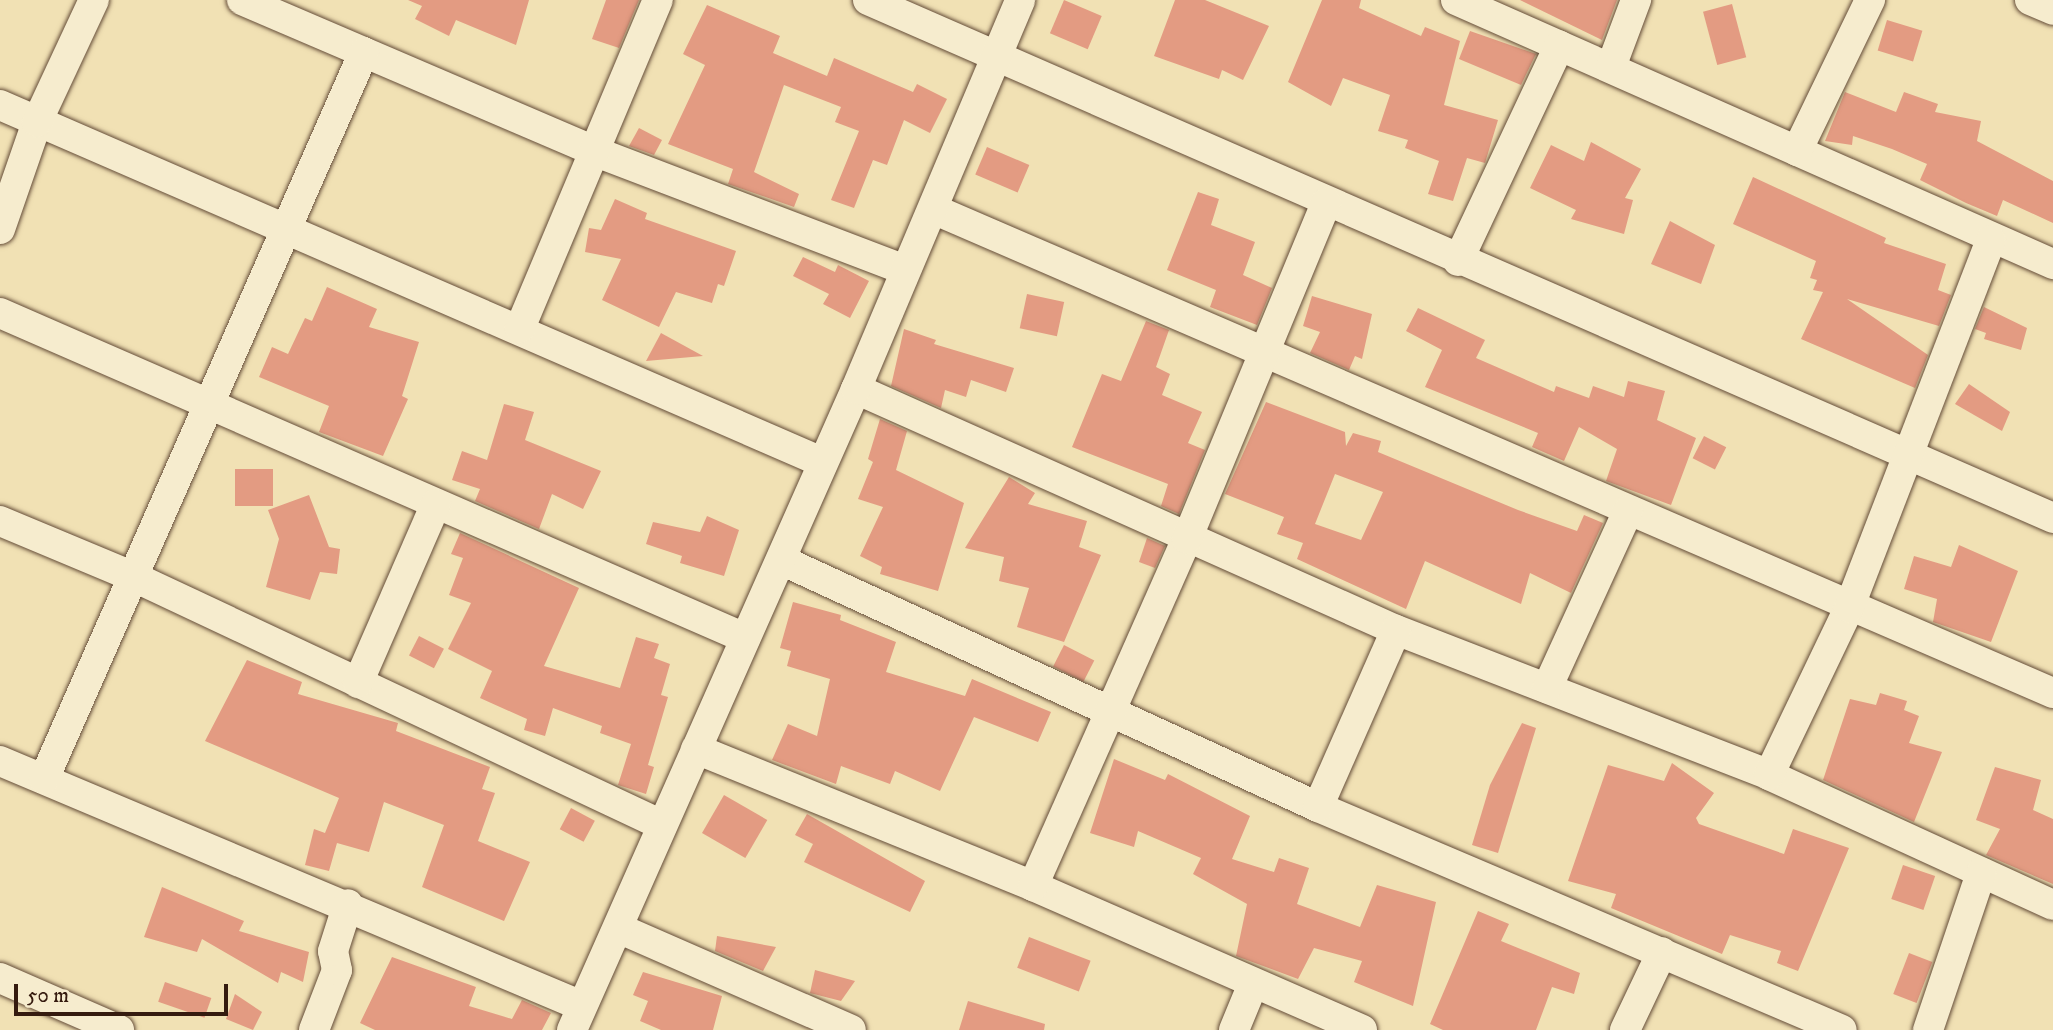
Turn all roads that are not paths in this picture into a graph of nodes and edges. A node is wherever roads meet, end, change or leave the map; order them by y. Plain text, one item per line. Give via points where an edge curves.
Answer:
1 (94, 0) edge
2 (242, 0) edge
3 (659, 0) edge
4 (868, 0) edge
5 (1020, 0) edge
6 (1456, 0) edge
7 (1636, 0) edge
8 (1870, 0) edge
9 (2030, 0) edge
10 (2053, 10) edge
11 (1559, 46) junction
12 (364, 52) junction
13 (997, 56) junction
14 (1611, 67) junction
15 (0, 105) edge
16 (37, 122) junction
17 (1797, 151) junction
18 (596, 152) junction
19 (1326, 203) junction
20 (933, 209) junction
21 (284, 228) junction
22 (0, 229) edge
23 (1991, 240) junction
24 (1458, 261) junction
25 (2053, 264) edge
26 (905, 270) junction
27 (0, 313) edge
28 (520, 328) junction
29 (1265, 350) junction
30 (856, 388) junction
31 (208, 406) junction
32 (1903, 455) junction
33 (822, 462) junction
34 (436, 504) junction
35 (1628, 511) junction
36 (2053, 518) edge
37 (0, 521) edge
38 (1187, 539) junction
39 (781, 560) junction
40 (134, 578) junction
41 (1849, 608) junction
42 (1396, 630) junction
43 (745, 638) junction
44 (358, 683) junction
45 (1547, 688) junction
46 (2053, 693) edge
47 (1109, 715) junction
48 (696, 749) junction
49 (0, 761) edge
50 (1769, 775) junction
51 (44, 779) junction
52 (1318, 807) junction
53 (662, 825) junction
54 (1981, 873) junction
55 (1033, 886) junction
56 (348, 904) junction
57 (2053, 905) edge
58 (618, 928) junction
59 (1662, 952) junction
60 (0, 978) edge
61 (1253, 984) junction
62 (577, 1018) edge
63 (119, 1030) edge
64 (314, 1030) edge
65 (851, 1030) edge
66 (1234, 1030) edge
67 (1362, 1030) edge
68 (1625, 1030) edge
69 (1842, 1030) edge
70 (1928, 1030) edge

1 - 16 street
2 - 12 street
3 - 18 street
4 - 13 street
5 - 13 street
6 - 11 street
7 - 14 street
8 - 17 street
9 - 10 street
11 - 14 street
11 - 24 street
12 - 18 street
12 - 21 street
13 - 19 street
13 - 20 street
14 - 17 street
15 - 16 street
16 - 21 street
16 - 22 street
17 - 23 street
18 - 26 street
18 - 28 street
19 - 24 street
19 - 29 street
20 - 26 street
20 - 29 street
21 - 28 street
21 - 31 street
23 - 25 street
23 - 32 street
24 - 32 street
26 - 30 street
27 - 31 street
28 - 33 street
29 - 35 street
29 - 38 street
30 - 33 street
30 - 38 street
31 - 34 street
31 - 40 street
32 - 36 street
32 - 41 street
33 - 39 street
34 - 43 street
34 - 44 street
35 - 41 street
35 - 45 street
37 - 40 street
38 - 42 street
38 - 47 street
39 - 43 street
39 - 47 street
40 - 44 street
40 - 51 street
41 - 46 street
41 - 50 street
42 - 45 street
42 - 52 street
43 - 48 street
44 - 53 street
45 - 50 street
47 - 52 street
47 - 55 street
48 - 53 street
48 - 55 street
49 - 51 street
50 - 54 street
51 - 56 street
52 - 59 street
53 - 58 street
54 - 57 street
54 - 70 street
55 - 61 street
56 - 62 street
56 - 64 street via 333,951 337,970
58 - 62 street
58 - 65 street
59 - 68 street
59 - 69 street
60 - 63 street
61 - 66 street
61 - 67 street

